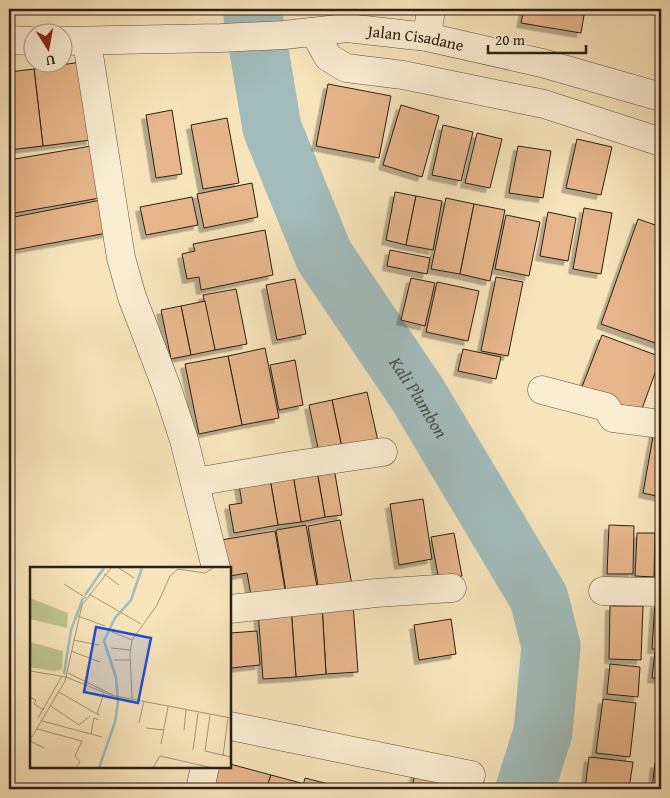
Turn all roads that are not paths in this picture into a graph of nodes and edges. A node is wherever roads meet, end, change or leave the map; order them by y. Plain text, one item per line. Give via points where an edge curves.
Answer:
1 (431, 9) edge
2 (314, 32) junction
3 (427, 37) junction
4 (9, 40) edge
5 (22, 40) edge
6 (75, 42) edge
7 (661, 97) edge
8 (661, 142) edge
9 (542, 390) dead end
10 (661, 424) edge
11 (383, 452) dead end
12 (195, 482) junction
13 (216, 567) edge
14 (452, 588) dead end
15 (603, 591) dead end
16 (661, 592) edge
17 (231, 609) edge
18 (231, 726) edge
19 (205, 768) edge
20 (471, 775) dead end
21 (200, 789) edge

1 - 3 street
2 - 3 street, Jalan Cisadane via 348,28
2 - 6 street, Jalan Cisadane
2 - 8 street via 328,57 346,68 403,75 544,104
3 - 7 street, Jalan Cisadane via 542,62
4 - 5 street
6 - 12 street via 120,258 184,440
9 - 10 street via 606,407 613,418
11 - 12 street
12 - 13 street
14 - 17 street
15 - 16 street
18 - 20 street
19 - 21 street

